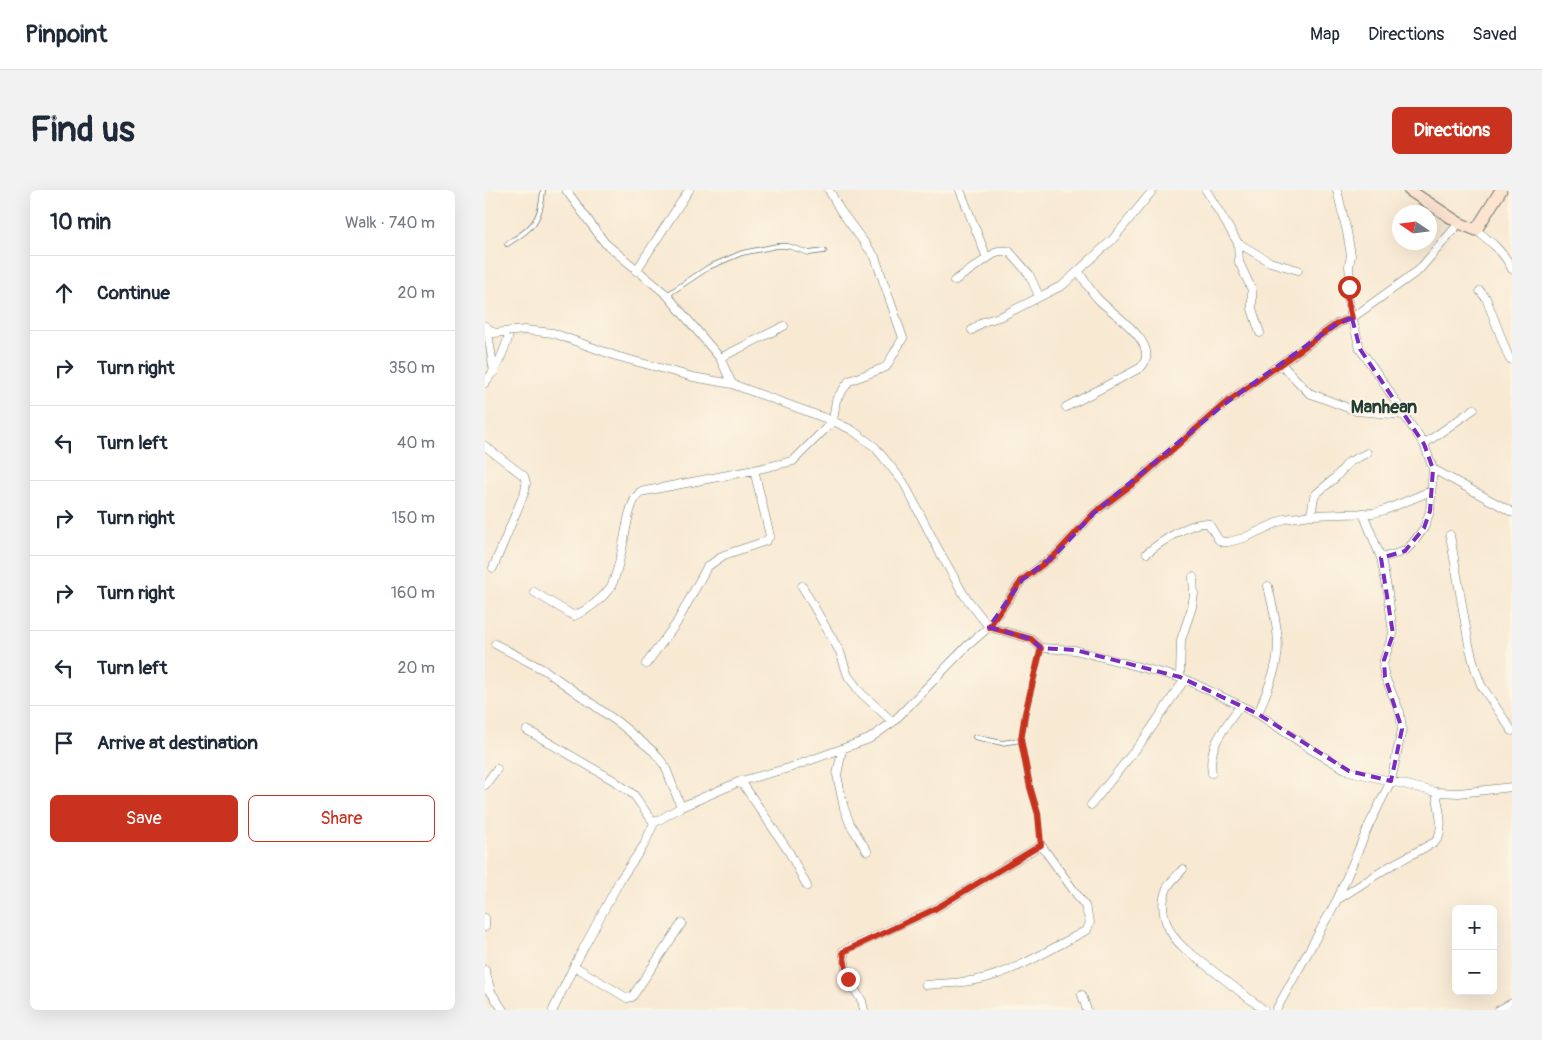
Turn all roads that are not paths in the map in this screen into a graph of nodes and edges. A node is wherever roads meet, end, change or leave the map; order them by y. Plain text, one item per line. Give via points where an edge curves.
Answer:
1 (543, 190) edge
2 (566, 190) edge
3 (689, 190) edge
4 (829, 190) edge
5 (960, 190) edge
6 (1153, 190) edge
7 (1206, 190) edge
8 (1337, 190) edge
9 (1409, 190) edge
10 (1501, 190) edge
11 (1459, 223) junction
12 (1476, 230) junction
13 (1238, 243) junction
14 (507, 244) dead end
15 (824, 251) dead end
16 (987, 258) junction
17 (1512, 266) edge
18 (636, 270) junction
19 (1298, 270) dead end
20 (1079, 272) junction
21 (955, 281) dead end
22 (1480, 292) dead end
23 (667, 294) junction
24 (1039, 296) junction
25 (1352, 318) junction
26 (784, 326) dead end
27 (972, 330) dead end
28 (488, 331) edge
29 (510, 331) junction
30 (1260, 333) dead end
31 (720, 358) junction
32 (1512, 360) edge
33 (1281, 364) junction
34 (494, 372) junction
35 (485, 383) edge
36 (732, 384) junction
37 (1066, 407) dead end
38 (1474, 410) dead end
39 (1404, 415) junction
40 (833, 421) junction
41 (1424, 444) junction
42 (485, 446) edge
43 (1367, 454) dead end
44 (1433, 469) junction
45 (754, 470) junction
46 (1431, 491) junction
47 (1512, 512) edge
48 (1363, 514) junction
49 (1311, 515) junction
50 (1450, 535) dead end
51 (1147, 553) dead end
52 (1381, 558) junction
53 (493, 568) dead end
54 (1193, 577) dead end
55 (802, 586) dead end
56 (1268, 586) dead end
57 (534, 592) dead end
58 (989, 627) junction
59 (495, 644) dead end
60 (1041, 648) junction
61 (646, 664) dead end
62 (1183, 678) junction
63 (1241, 706) junction
64 (1258, 714) junction
65 (893, 722) junction
66 (527, 730) dead end
67 (1512, 731) edge
68 (975, 737) dead end
69 (1021, 740) junction
70 (842, 750) junction
71 (497, 769) dead end
72 (1212, 773) dead end
73 (1391, 781) junction
74 (741, 782) junction
75 (485, 785) edge
76 (1512, 788) edge
77 (1436, 792) junction
78 (1091, 805) dead end
79 (681, 807) junction
80 (654, 823) junction
81 (1041, 845) junction
82 (867, 851) dead end
83 (1183, 869) dead end
84 (807, 886) dead end
85 (1337, 900) junction
86 (485, 918) edge
87 (682, 923) dead end
88 (485, 927) edge
89 (574, 966) junction
90 (485, 970) edge
91 (926, 985) dead end
92 (488, 990) edge
93 (1082, 995) dead end
94 (1512, 1003) edge
95 (503, 1010) edge
96 (553, 1010) edge
97 (864, 1010) edge
98 (1087, 1010) edge
99 (1264, 1010) edge
100 (1276, 1010) edge
101 (1499, 1010) edge

1 - 14 lane via 536,221 529,230
2 - 18 street via 605,243
3 - 18 street
4 - 40 street via 875,257 903,338 886,367 849,381 836,400
5 - 16 street
6 - 20 street via 1113,239
7 - 13 street
8 - 25 street via 1351,255 1347,297
9 - 11 street
10 - 12 street
11 - 12 street
11 - 25 street via 1419,270
12 - 17 street
13 - 19 street via 1270,262
13 - 30 street via 1239,262 1252,290 1252,309
15 - 23 lane via 809,253 777,246 742,254 709,267
16 - 21 street
16 - 24 street via 998,251 1009,251 1029,274
18 - 23 street
20 - 24 street via 1063,285
20 - 37 street via 1097,298 1135,331 1145,344 1147,358 1140,368
22 - 32 street via 1487,298
23 - 31 street
24 - 27 street
25 - 33 street via 1338,323
25 - 39 street via 1360,349
26 - 31 street
28 - 29 street
28 - 34 street
29 - 34 street
29 - 36 street via 553,333 616,356
31 - 36 street
33 - 39 street via 1309,393 1356,411
33 - 58 street via 1223,405 1138,480 1094,513 1054,556 1022,580
34 - 35 street
36 - 40 street
38 - 41 street
39 - 41 street
40 - 45 street via 793,461
40 - 58 street via 863,437 891,465 964,595
41 - 44 street
42 - 53 street via 525,476 527,483
43 - 49 street via 1349,462 1317,493
44 - 46 street
44 - 47 street
45 - 57 street via 640,492 635,496 611,587 589,609 574,616
45 - 61 street via 769,536 766,541 724,554 707,567 676,624
46 - 48 street via 1385,510
46 - 52 street via 1430,511 1413,543 1405,551
48 - 49 street
48 - 52 street
49 - 51 street via 1285,519 1228,542 1218,539 1209,524 1199,523 1164,540
50 - 67 street via 1475,668 1481,685
52 - 73 street via 1393,634 1383,668 1400,712 1402,729
54 - 62 street via 1194,594 1181,640
55 - 65 street via 839,652 848,676 861,693
56 - 64 street via 1278,633 1278,651 1275,670
58 - 60 street via 1031,639
58 - 65 street
59 - 79 street via 546,671 654,752 665,766
60 - 62 street via 1075,650
60 - 69 lane
62 - 63 street
62 - 78 street via 1144,739
63 - 64 street
63 - 72 street via 1218,738 1210,762
64 - 73 street via 1349,771
65 - 70 street via 869,739
66 - 80 street via 634,795
68 - 69 lane via 1002,743
69 - 81 lane via 1038,814
70 - 74 street
70 - 82 street via 837,775 844,808
71 - 75 street
73 - 77 street
73 - 85 street
74 - 79 street
74 - 84 street via 789,852
76 - 77 street
77 - 85 street via 1440,838
79 - 80 street
80 - 89 street
81 - 91 street via 1085,906 1090,922 1087,930 1031,960 992,976
81 - 97 street via 935,909 843,952 848,979
83 - 99 street via 1168,886 1165,896 1163,908 1170,933 1185,949
85 - 100 street
86 - 88 street
87 - 89 street via 633,997 627,998
89 - 96 street
90 - 92 street
92 - 95 street
93 - 98 street
94 - 101 street

